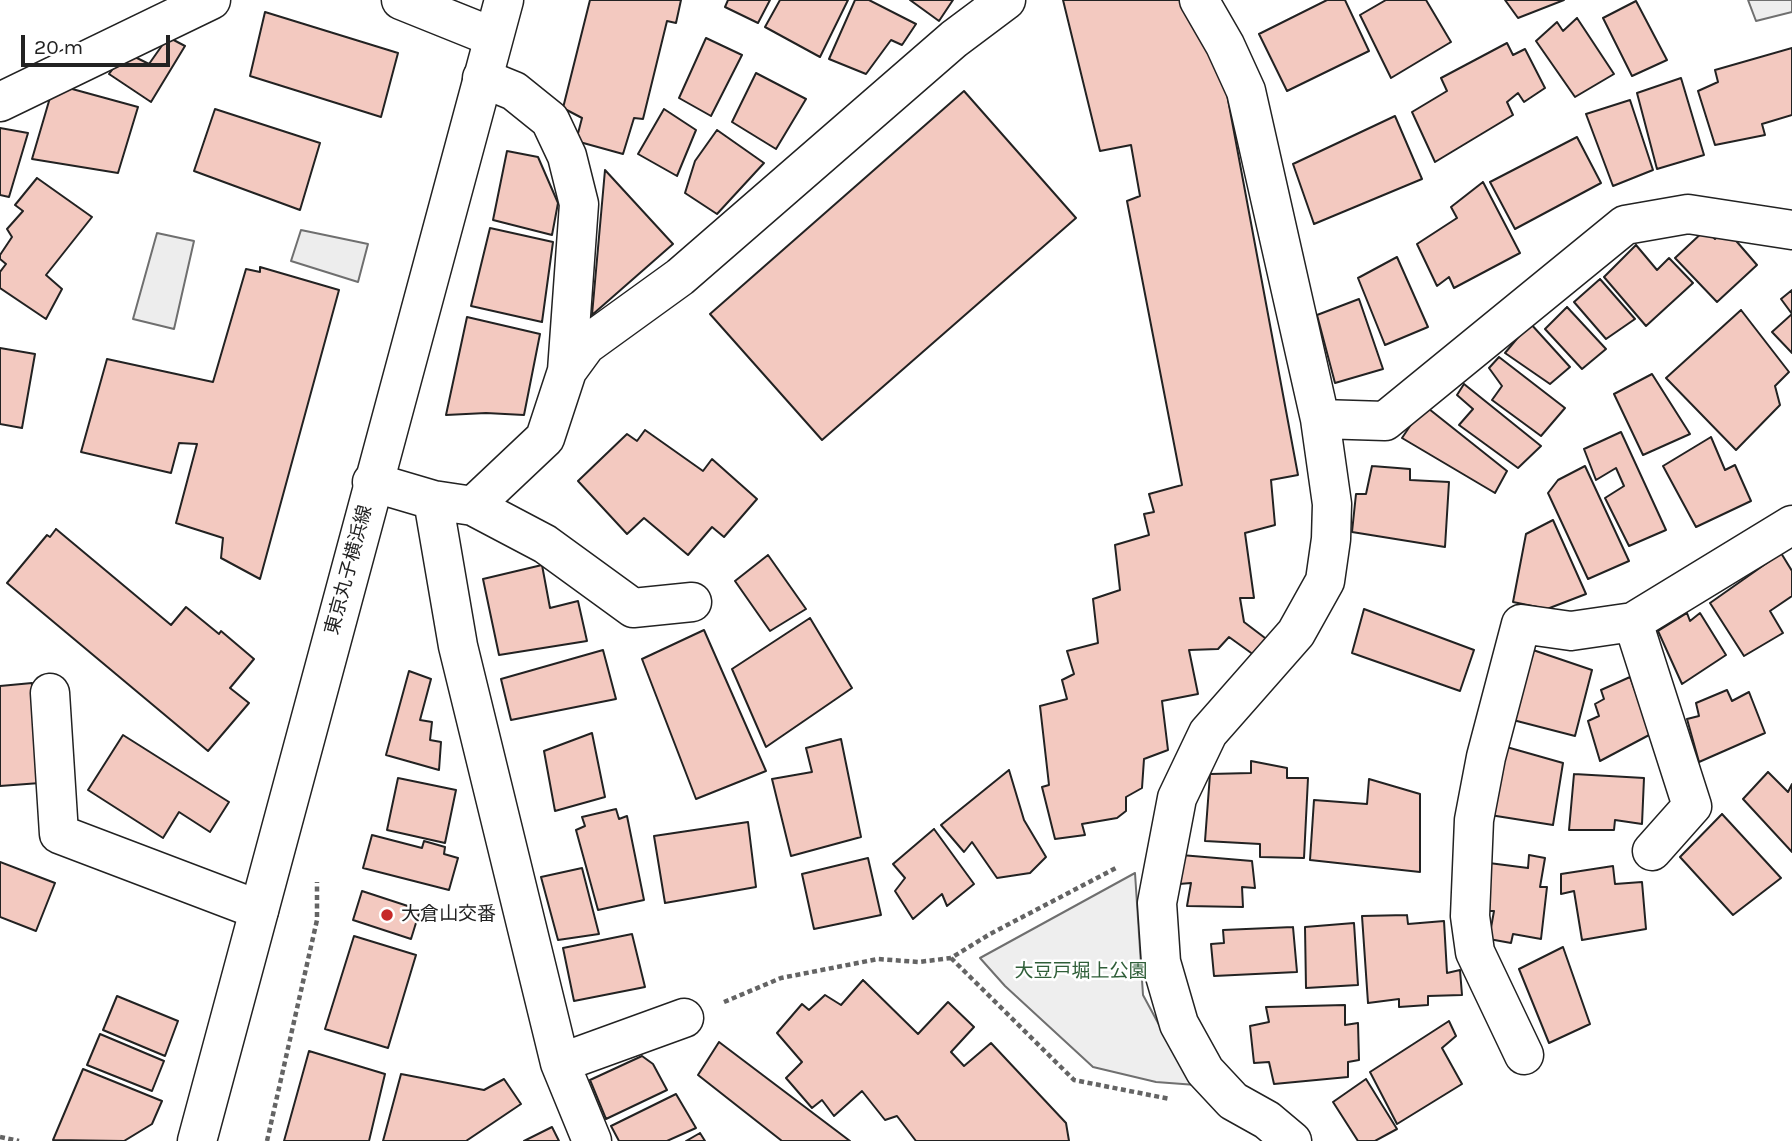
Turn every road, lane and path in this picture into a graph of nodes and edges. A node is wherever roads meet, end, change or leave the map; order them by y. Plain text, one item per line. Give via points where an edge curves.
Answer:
1 (211, 0) edge
2 (401, 0) edge
3 (504, 0) edge
4 (1006, 0) edge
5 (1199, 0) edge
6 (493, 37) junction
7 (482, 78) junction
8 (0, 102) edge
9 (1792, 230) edge
10 (567, 371) junction
11 (1320, 419) junction
12 (372, 482) junction
13 (433, 500) junction
14 (473, 506) junction
15 (1792, 526) edge
16 (692, 602) dead end
17 (1633, 622) junction
18 (50, 693) dead end
19 (1167, 842) junction
20 (1653, 851) dead end
21 (259, 911) junction
22 (951, 957) junction
23 (684, 1018) joint
24 (1524, 1055) dead end
25 (560, 1063) junction
26 (1233, 1101) junction
27 (0, 1137) edge
28 (19, 1141) edge
29 (197, 1141) edge
30 (592, 1141) edge
31 (1292, 1141) edge

1 - 8 street
2 - 6 street
3 - 6 street, 東京丸子横浜線
4 - 10 street via 954,39 680,277 586,345
5 - 11 street via 1246,91
6 - 7 street, 東京丸子横浜線
7 - 10 street via 514,91 550,120 567,156 579,204
7 - 12 street, 東京丸子横浜線
9 - 11 street via 1688,214 1625,225 1385,421
10 - 14 street via 545,438
11 - 19 street via 1332,504 1325,581 1296,633 1208,733 1177,798
12 - 13 street
12 - 21 street, 東京丸子横浜線
13 - 14 street
13 - 25 street via 458,646
14 - 16 street via 545,544 633,608
15 - 17 street
17 - 20 street via 1692,806
17 - 24 street via 1571,631 1521,624 1486,757 1474,821 1472,929 1475,952
18 - 21 street via 59,834
19 - 22 path
19 - 26 street via 1157,903 1161,962 1180,1024 1205,1071
21 - 29 street, 東京丸子横浜線
22 - 23 path via 919,962 878,959 781,978
22 - 26 path via 1073,1080 1180,1101
23 - 25 street
25 - 30 street
26 - 31 street
27 - 28 path

